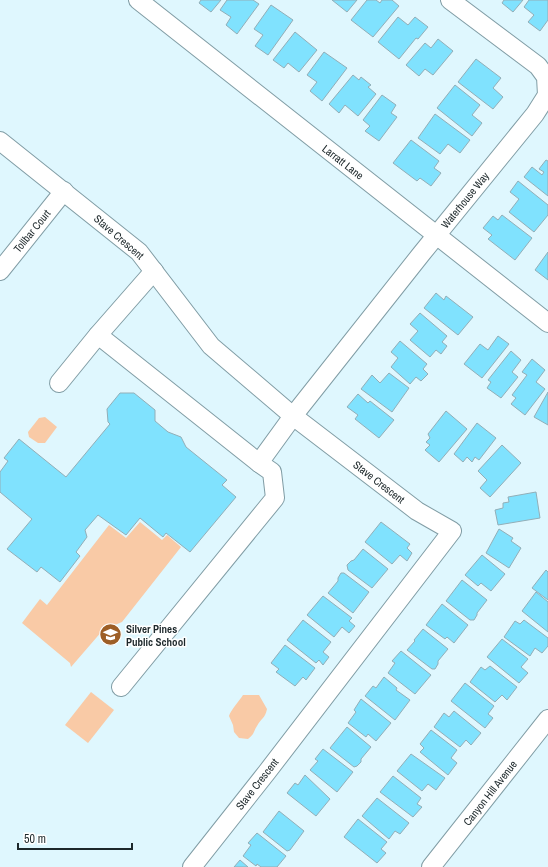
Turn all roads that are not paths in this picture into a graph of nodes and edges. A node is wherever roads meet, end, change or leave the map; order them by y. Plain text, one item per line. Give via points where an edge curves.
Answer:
1 (138, 0) edge
2 (450, 0) edge
3 (0, 141) edge
4 (64, 191) junction
5 (436, 236) junction
6 (0, 271) edge
7 (154, 271) junction
8 (548, 324) edge
9 (98, 335) junction
10 (59, 383) dead end
11 (293, 416) junction
12 (258, 463) junction
13 (121, 687) dead end
14 (548, 720) edge
15 (192, 867) edge
16 (431, 867) edge

1 - 5 street, Larratt Lane
2 - 5 street, Waterhouse Way via 538,66 546,77 547,95 535,114
3 - 4 street, Stave Crescent
4 - 6 street, Tollbar Court
4 - 7 street, Stave Crescent via 139,252
5 - 8 street, Larratt Lane
5 - 11 street, Waterhouse Way
7 - 9 street
7 - 11 street, Stave Crescent via 211,346
9 - 10 street
9 - 12 street
11 - 12 street, Waterhouse Way
11 - 15 street, Stave Crescent via 417,512 452,531
12 - 13 street via 272,472 275,498
14 - 16 street, Canyon Hill Avenue

